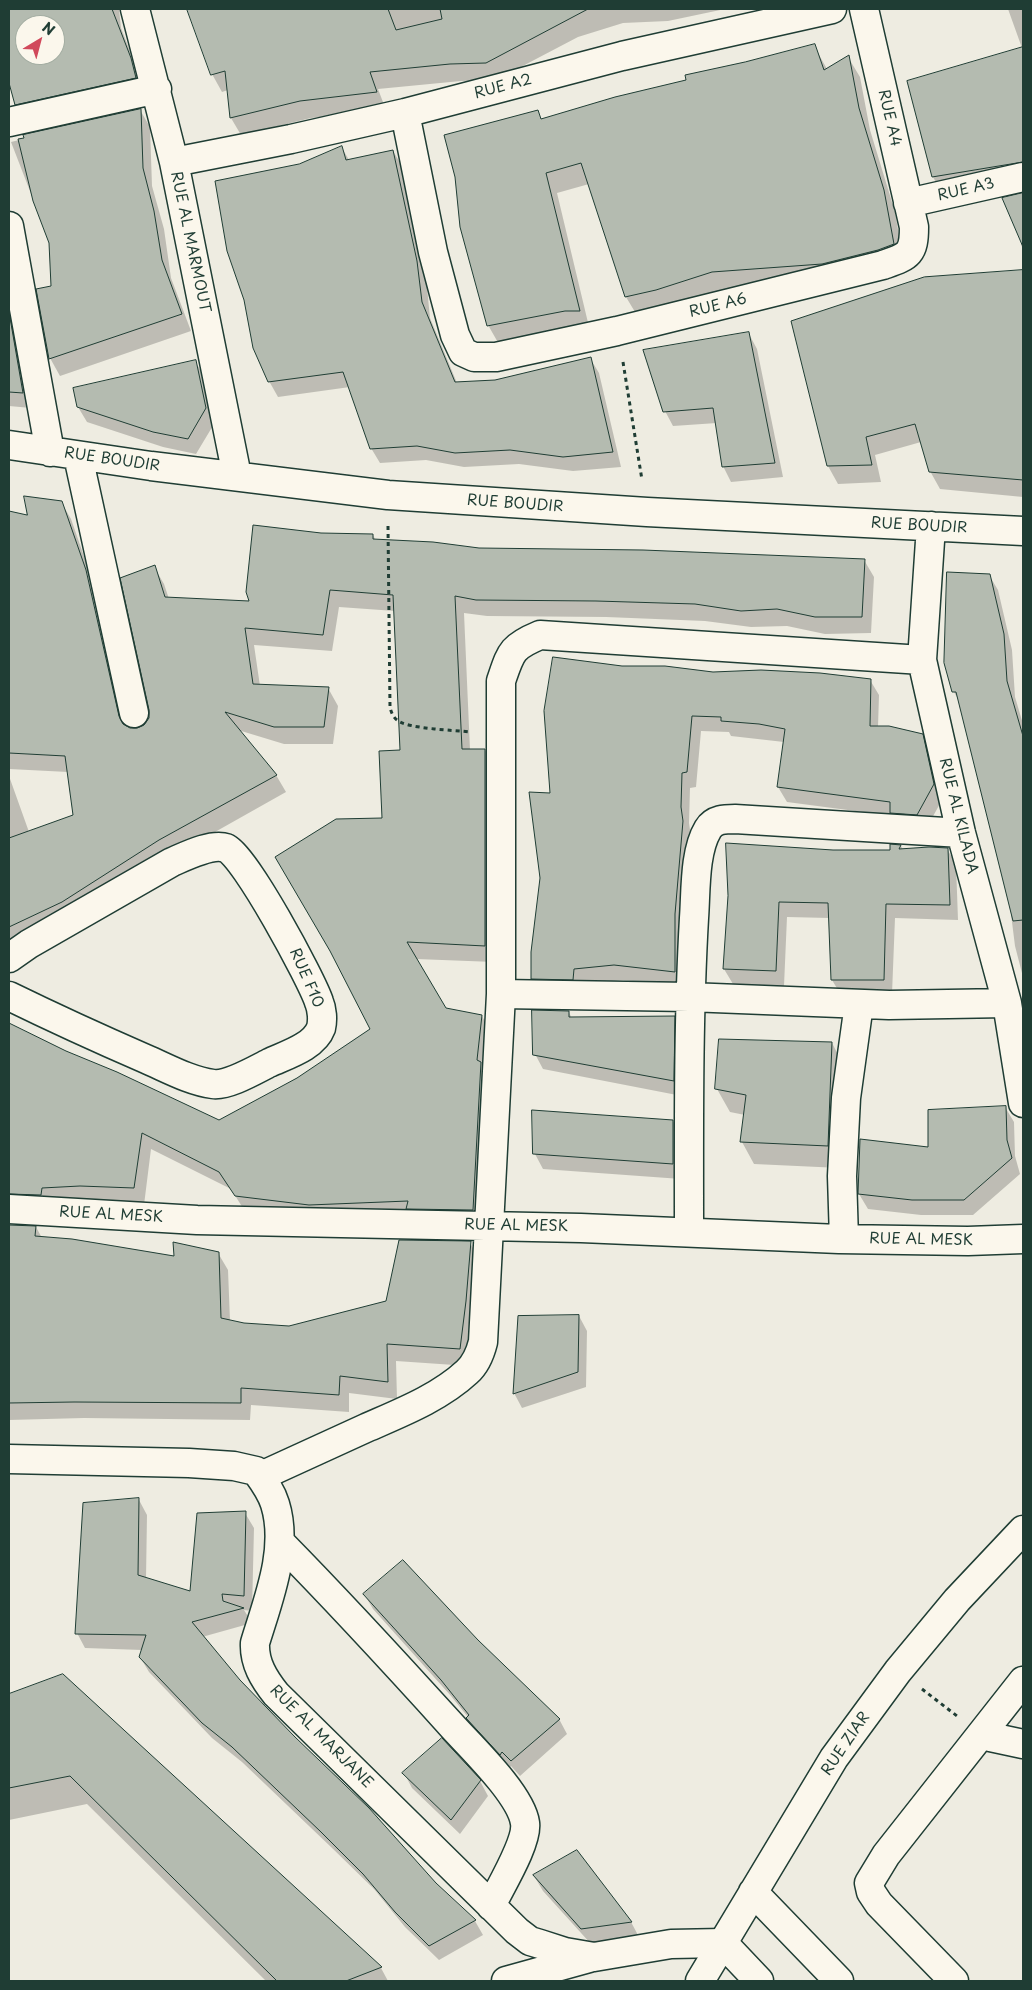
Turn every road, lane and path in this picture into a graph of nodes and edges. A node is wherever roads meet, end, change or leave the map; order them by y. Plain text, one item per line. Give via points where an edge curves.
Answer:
1 (135, 9) edge
2 (832, 9) edge
3 (864, 9) edge
4 (157, 89) junction
5 (406, 113) junction
6 (9, 122) edge
7 (174, 162) junction
8 (1023, 177) edge
9 (911, 215) junction
10 (9, 226) edge
11 (617, 330) junction
12 (9, 445) edge
13 (50, 452) junction
14 (78, 456) junction
15 (237, 476) junction
16 (388, 495) junction
17 (647, 512) junction
18 (931, 526) junction
19 (1023, 531) edge
20 (922, 660) junction
21 (134, 713) dead end
22 (500, 735) junction
23 (960, 833) junction
24 (9, 958) edge
25 (501, 994) junction
26 (9, 996) edge
27 (690, 996) junction
28 (1007, 1003) junction
29 (859, 1004) junction
30 (1023, 1103) edge
31 (9, 1209) edge
32 (489, 1226) junction
33 (689, 1232) junction
34 (844, 1239) junction
35 (1023, 1239) edge
36 (9, 1458) edge
37 (261, 1476) junction
38 (1023, 1530) edge
39 (280, 1542) junction
40 (898, 1671) junction
41 (1023, 1681) edge
42 (981, 1735) junction
43 (1023, 1744) edge
44 (753, 1892) junction
45 (491, 1906) junction
46 (723, 1943) junction
47 (594, 1957) junction
48 (506, 1981) edge
49 (700, 1981) edge
50 (759, 1981) edge
51 (839, 1981) edge
52 (954, 1981) edge

1 - 4 street, RUE AL MARMOUT
2 - 5 street, RUE A2 via 622,56
3 - 9 street, RUE A4
4 - 6 street
4 - 7 street, RUE AL MARMOUT
5 - 7 street, RUE A2
5 - 11 street, RUE A6 via 433,252 454,336 463,352 474,357 496,357
7 - 15 street, RUE AL MARMOUT
8 - 9 street, RUE A3
9 - 11 street, RUE A6 via 913,249 883,266
10 - 13 street
11 - 17 path
12 - 13 street, RUE BOUDIR
13 - 14 street, RUE BOUDIR
14 - 15 street, RUE BOUDIR
14 - 21 street
15 - 16 street, RUE BOUDIR
16 - 17 street, RUE BOUDIR
16 - 22 path via 392,714 396,720 410,726
17 - 18 street, RUE BOUDIR
18 - 19 street, RUE BOUDIR
18 - 20 street, RUE AL KILADA
20 - 22 street via 540,635 518,646 508,660 501,681
20 - 23 street, RUE AL KILADA
22 - 25 street
23 - 27 street via 735,818 713,823 703,840 698,867
23 - 28 street, RUE AL KILADA
24 - 26 street, RUE F10 via 172,862 197,851 227,848 253,878 288,939 319,1002 321,1028 312,1042 248,1074 215,1085 191,1078
25 - 27 street
25 - 32 street
27 - 29 street
27 - 33 street
28 - 29 street
28 - 30 street, RUE AL KILADA
29 - 34 street via 846,1098 842,1176
31 - 32 street, RUE AL MESK via 197,1220
32 - 33 street, RUE AL MESK
32 - 37 street via 483,1342 476,1361 467,1372 441,1391 399,1413
33 - 34 street, RUE AL MESK
34 - 35 street, RUE AL MESK
36 - 37 street via 189,1463 249,1468
37 - 39 street, RUE AL MARJANE via 275,1504
38 - 40 street, RUE ZIAR via 957,1600
39 - 45 street, RUE AL MARJANE via 274,1577 255,1643 254,1654 263,1678
39 - 45 street via 365,1628 485,1762 518,1806 525,1823 525,1837
40 - 42 path
40 - 44 street, RUE ZIAR via 834,1758
41 - 42 street
42 - 43 street
42 - 52 street via 886,1855 869,1882 879,1904
44 - 46 street, RUE ZIAR
44 - 51 street
45 - 47 street, RUE AL MARJANE via 530,1941
46 - 47 street, RUE AL MARJANE via 671,1944
46 - 49 street, RUE ZIAR
46 - 50 street
47 - 48 street

